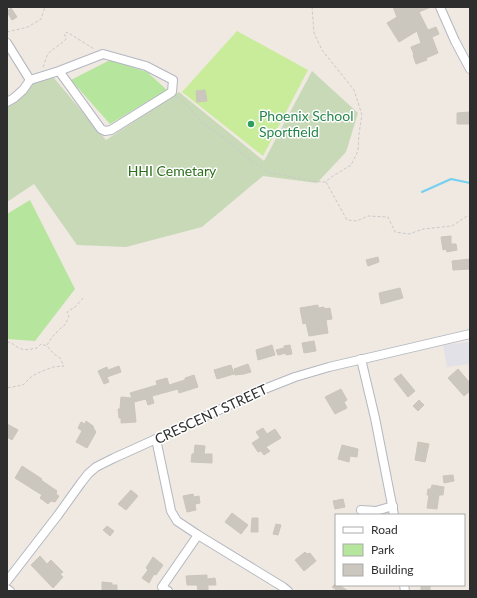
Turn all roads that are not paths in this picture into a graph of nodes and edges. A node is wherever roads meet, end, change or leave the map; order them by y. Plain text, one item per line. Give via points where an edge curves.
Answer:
1 (440, 7) edge
2 (7, 43) edge
3 (470, 69) edge
4 (59, 72) junction
5 (34, 79) junction
6 (7, 102) edge
7 (470, 334) edge
8 (361, 359) junction
9 (156, 439) junction
10 (393, 506) junction
11 (361, 510) dead end
12 (394, 514) edge
13 (198, 535) junction
14 (7, 581) edge
15 (7, 589) edge
16 (10, 591) edge
17 (168, 591) edge
18 (288, 591) edge

1 - 3 street
2 - 5 street
4 - 4 street via 103,54 146,66 173,80 172,92 111,130 105,130 101,129
4 - 5 street
5 - 6 street
7 - 8 street, CRESCENT STREET
8 - 9 street, CRESCENT STREET via 295,376
8 - 10 street
9 - 13 street via 172,511 177,521
9 - 14 street, CRESCENT STREET via 96,467 88,474
10 - 11 street via 376,511
10 - 12 street
13 - 17 street via 162,587
13 - 18 street
15 - 16 street

